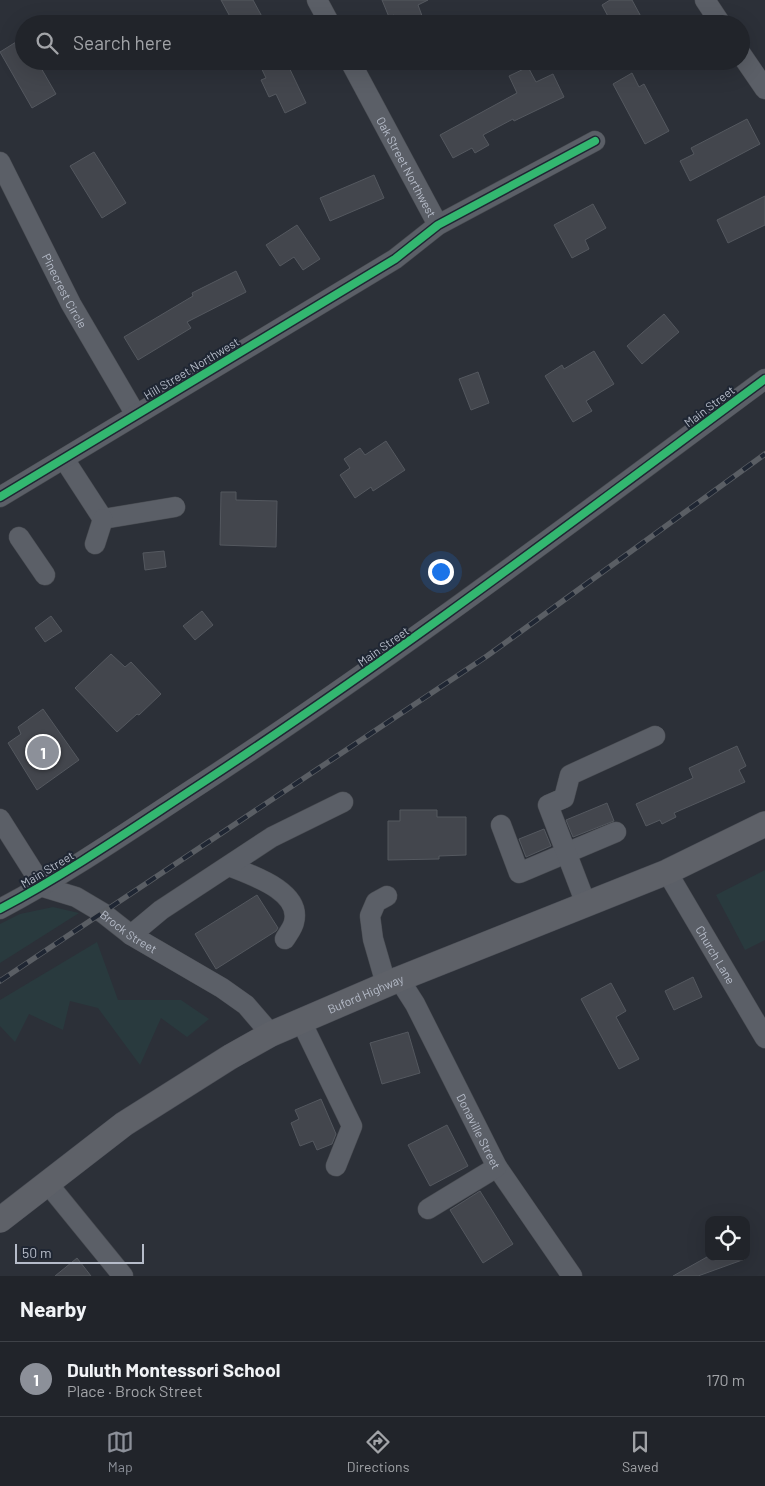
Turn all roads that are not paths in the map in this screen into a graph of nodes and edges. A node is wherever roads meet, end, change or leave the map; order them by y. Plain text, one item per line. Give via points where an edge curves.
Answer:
1 (317, 0) edge
2 (705, 0) edge
3 (325, 15) edge
4 (715, 15) edge
5 (750, 68) edge
6 (355, 70) edge
7 (765, 90) edge
8 (595, 141) dead end
9 (0, 162) edge
10 (438, 225) junction
11 (395, 259) joint
12 (765, 379) edge
13 (136, 415) junction
14 (64, 459) junction
15 (0, 497) edge
16 (175, 507) dead end
17 (103, 518) junction
18 (19, 536) dead end
19 (95, 544) dead end
20 (44, 575) dead end
21 (655, 736) dead end
22 (343, 802) dead end
23 (0, 819) edge
24 (765, 824) edge
25 (501, 825) dead end
26 (616, 832) dead end
27 (567, 853) junction
28 (229, 866) junction
29 (667, 872) junction
30 (43, 887) junction
31 (387, 896) dead end
32 (586, 904) junction
33 (0, 909) edge
34 (132, 935) junction
35 (285, 940) dead end
36 (393, 981) junction
37 (758, 1012) edge
38 (301, 1021) junction
39 (271, 1034) junction
40 (765, 1038) edge
41 (336, 1166) dead end
42 (497, 1166) junction
43 (48, 1184) junction
44 (428, 1209) dead end
45 (0, 1220) edge
46 (123, 1276) edge
47 (572, 1276) edge

1 - 3 street
2 - 4 street
5 - 7 street
6 - 10 street, Oak Street Northwest
8 - 10 street
9 - 13 street, Pinecrest Circle via 70,304
10 - 11 street, Oak Street Northwest
11 - 13 street, Hill Street Northwest
12 - 30 street, Main Street via 386,658
13 - 14 street, Hill Street Northwest
14 - 15 street, Hill Street Northwest
14 - 17 street
16 - 17 street
17 - 19 street
18 - 20 street
21 - 27 street via 570,775 564,798 548,805
22 - 28 street via 272,837
23 - 30 street
24 - 29 main road, Buford Highway
25 - 27 street via 520,873
26 - 27 street
27 - 32 street
28 - 34 street via 162,910
28 - 35 street via 284,893 293,905 294,922
29 - 32 main road, Buford Highway
29 - 37 street, Church Lane via 707,941
30 - 33 street, Main Street
30 - 34 street, Brock Street via 76,897
31 - 36 street, Donaville Street via 376,902 370,916 373,940
32 - 36 main road, Buford Highway
34 - 39 street, Brock Street via 246,1005
36 - 38 main road, Buford Highway
36 - 42 street, Donaville Street via 415,1004 446,1084
37 - 40 street, Church Lane
38 - 39 main road, Buford Highway
38 - 41 street via 352,1126
39 - 43 main road, Buford Highway via 124,1124
42 - 44 street
42 - 47 street, Donaville Street
43 - 45 main road, Buford Highway
43 - 46 street

